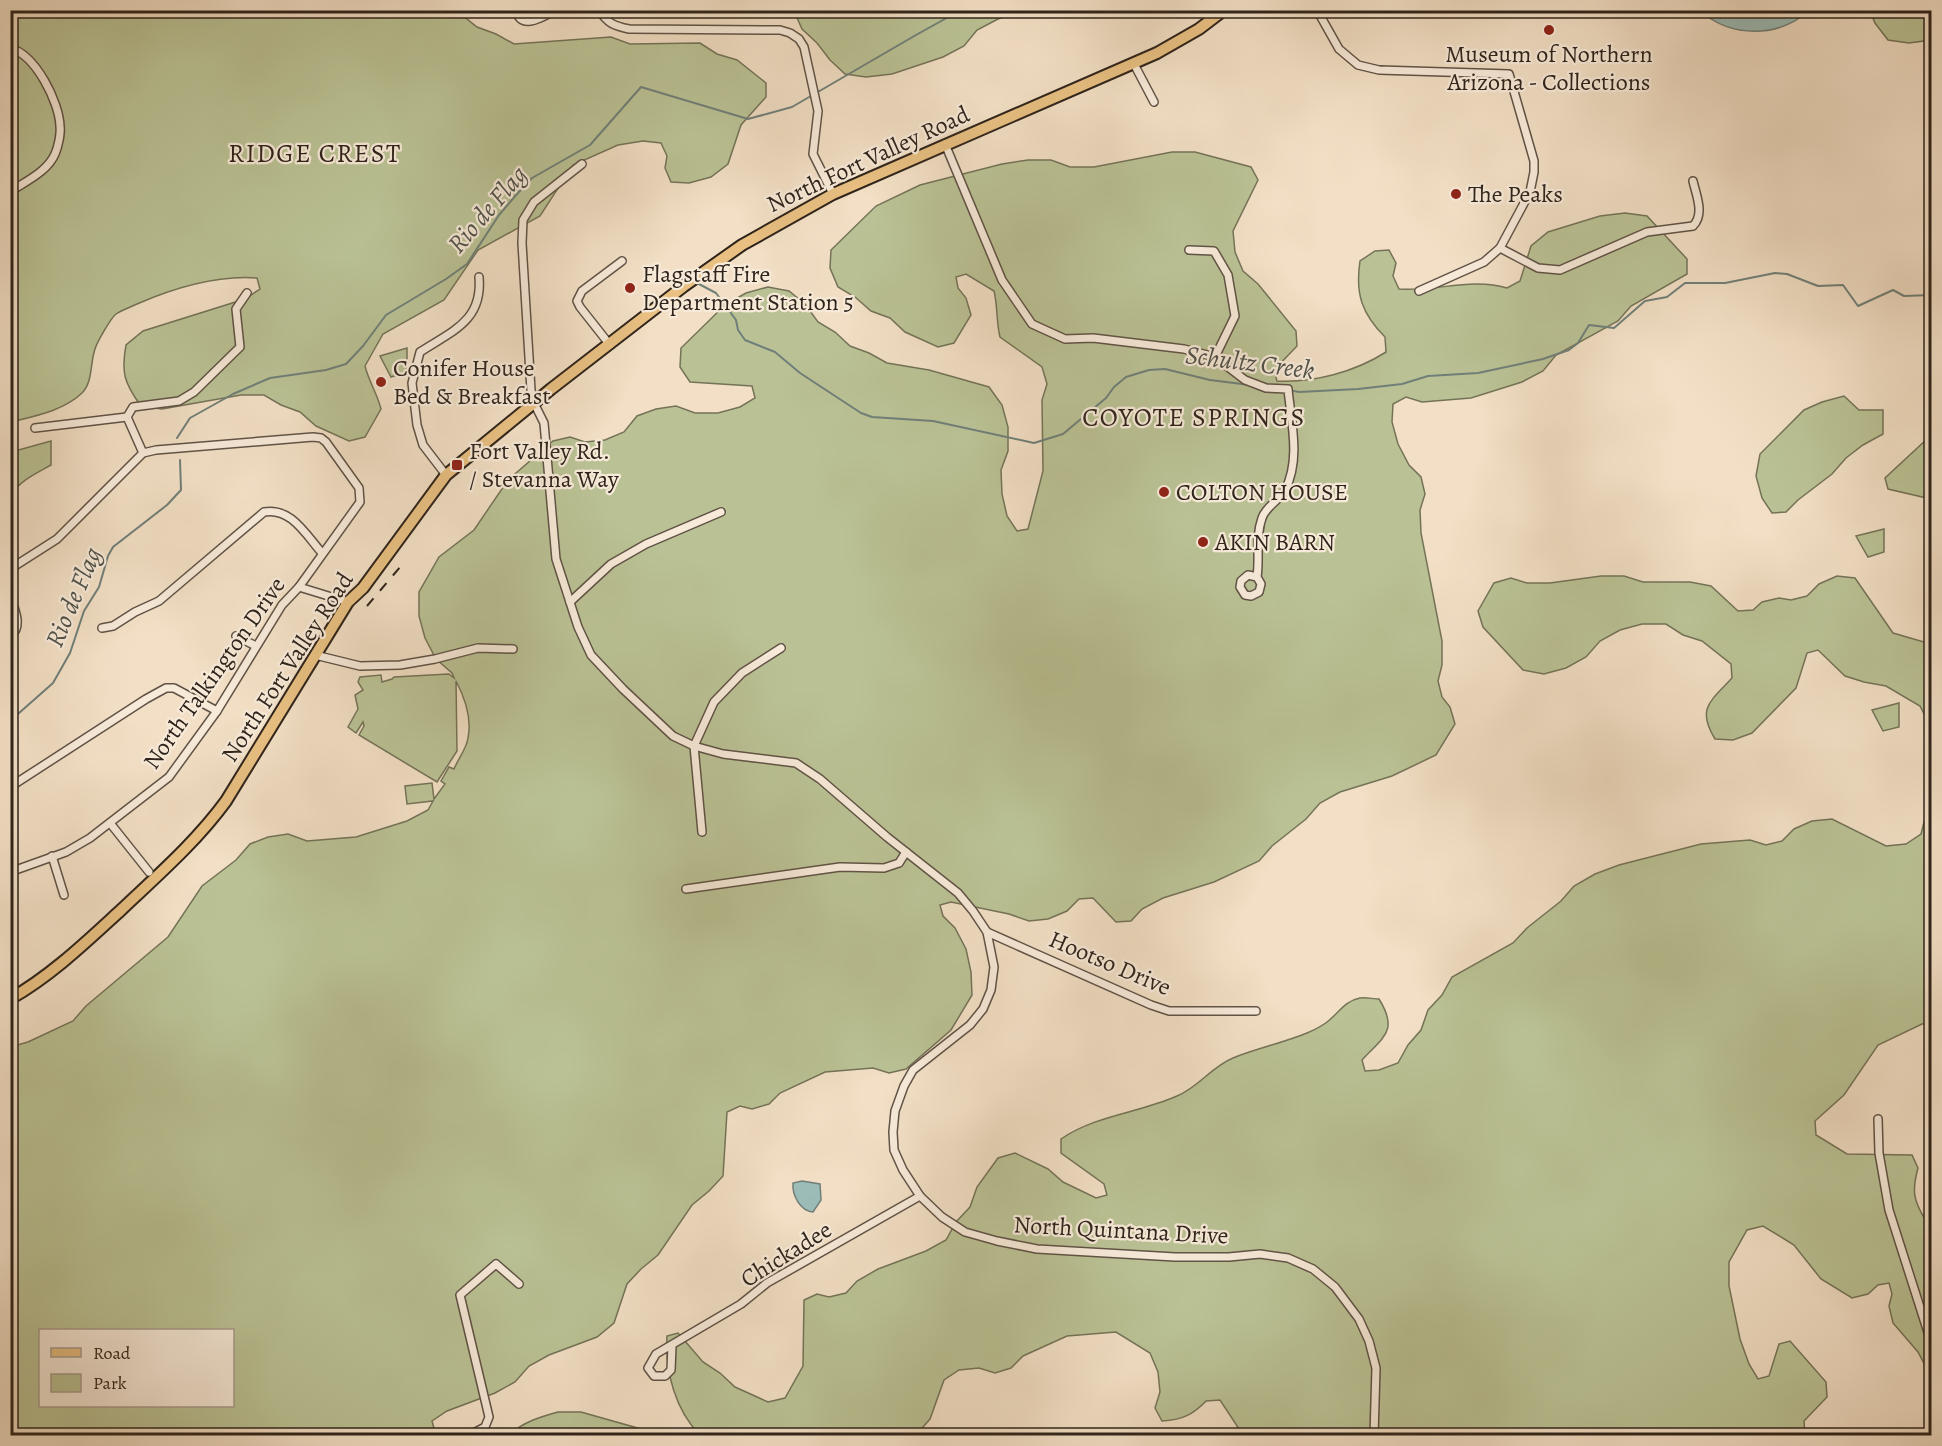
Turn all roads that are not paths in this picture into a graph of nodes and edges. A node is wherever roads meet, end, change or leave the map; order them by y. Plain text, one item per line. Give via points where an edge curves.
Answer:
1 (516, 10) edge
2 (556, 10) edge
3 (599, 10) edge
4 (1317, 10) edge
5 (1218, 12) edge
6 (10, 48) edge
7 (1134, 64) junction
8 (1154, 102) dead end
9 (945, 144) junction
10 (582, 164) dead end
11 (1693, 181) dead end
12 (10, 192) edge
13 (833, 194) junction
14 (1500, 248) junction
15 (1189, 250) dead end
16 (622, 261) dead end
17 (479, 277) dead end
18 (1419, 291) dead end
19 (247, 293) dead end
20 (610, 345) junction
21 (1215, 357) junction
22 (534, 403) junction
23 (127, 417) junction
24 (35, 428) dead end
25 (143, 453) junction
26 (446, 475) junction
27 (721, 512) dead end
28 (322, 553) junction
29 (10, 569) edge
30 (1257, 578) dead end
31 (299, 587) junction
32 (10, 594) edge
33 (348, 602) junction
34 (570, 602) junction
35 (102, 628) dead end
36 (236, 636) dead end
37 (10, 637) edge
38 (256, 646) junction
39 (781, 648) dead end
40 (513, 649) dead end
41 (315, 655) junction
42 (217, 711) junction
43 (694, 746) junction
44 (10, 787) edge
45 (110, 823) junction
46 (702, 832) dead end
47 (906, 852) junction
48 (52, 856) junction
49 (10, 872) edge
50 (149, 872) dead end
51 (686, 889) dead end
52 (64, 895) dead end
53 (987, 933) junction
54 (10, 999) edge
55 (1256, 1011) dead end
56 (1878, 1119) dead end
57 (920, 1196) junction
58 (519, 1284) dead end
59 (1932, 1345) edge
60 (672, 1346) junction
61 (468, 1436) edge
62 (1374, 1436) edge

1 - 2 street via 522,21 529,22
3 - 13 street via 606,21 629,29 780,30 799,39 818,111 813,154
4 - 14 street via 1339,49 1358,65 1379,70 1509,74 1534,172 1530,192
5 - 7 main road, North Fort Valley Road
6 - 12 street via 32,62 51,92 61,127 56,152 46,168
7 - 8 street
7 - 9 main road, North Fort Valley Road
9 - 13 main road, North Fort Valley Road
9 - 21 street via 1002,280 1032,324 1065,339 1093,338 1184,349
10 - 22 street, North Quintana Drive via 534,202 523,220
11 - 14 street via 1700,209 1693,226 1647,232 1560,270 1538,268
13 - 20 main road, North Fort Valley Road via 742,245
14 - 18 street via 1484,262
15 - 21 street via 1214,251 1228,275 1235,316
16 - 20 street via 582,291 578,301
17 - 26 street via 481,294 469,319 420,352 412,383 423,445
19 - 23 street via 236,309 240,347 194,392 179,401 133,406
20 - 22 main road, North Fort Valley Road
21 - 30 street via 1245,380 1266,388 1288,389 1293,471 1284,492 1263,514 1257,536
22 - 26 main road, North Fort Valley Road
22 - 34 street, North Quintana Drive via 544,423 556,559
23 - 24 street
23 - 25 street
25 - 28 street, North Talkington Drive via 321,438 359,488 360,502
25 - 29 street via 57,539
26 - 33 main road, North Fort Valley Road via 363,588
27 - 34 street via 646,544 611,564
28 - 31 street, North Talkington Drive
28 - 35 street via 289,516 274,510 264,512 159,601
31 - 33 street
31 - 38 street, North Talkington Drive via 282,605
32 - 37 street via 19,624
33 - 41 main road, North Fort Valley Road
34 - 43 street, North Quintana Drive via 591,655 673,736
36 - 38 street
38 - 42 street, North Talkington Drive
39 - 43 street via 742,673 714,702
40 - 41 street via 478,648 400,665 360,666
41 - 54 main road, North Fort Valley Road via 208,825 70,956
42 - 44 street via 181,690 166,688
42 - 45 street, North Talkington Drive via 169,777
43 - 46 street
43 - 47 street, North Quintana Drive via 723,754 796,763
45 - 48 street, North Talkington Drive via 74,847
45 - 50 street
47 - 51 street via 899,863 884,868 840,867
47 - 53 street, North Quintana Drive via 958,893
48 - 49 street, North Talkington Drive
48 - 52 street
53 - 55 street, Hootso Drive via 1169,1011
53 - 57 street, North Quintana Drive via 994,967 983,1009 970,1025 913,1070 895,1111 894,1150
56 - 59 street via 1879,1153 1889,1210
57 - 60 street, Chickadee via 767,1283 741,1304
57 - 62 street, North Quintana Drive via 965,1232 1037,1249 1175,1257 1260,1254 1288,1258 1313,1269 1335,1287 1359,1319 1368,1341 1376,1368
58 - 61 street via 496,1264 460,1295 489,1417 485,1428
60 - 60 street, Chickadee via 651,1361 648,1368 654,1376 665,1376 671,1370

